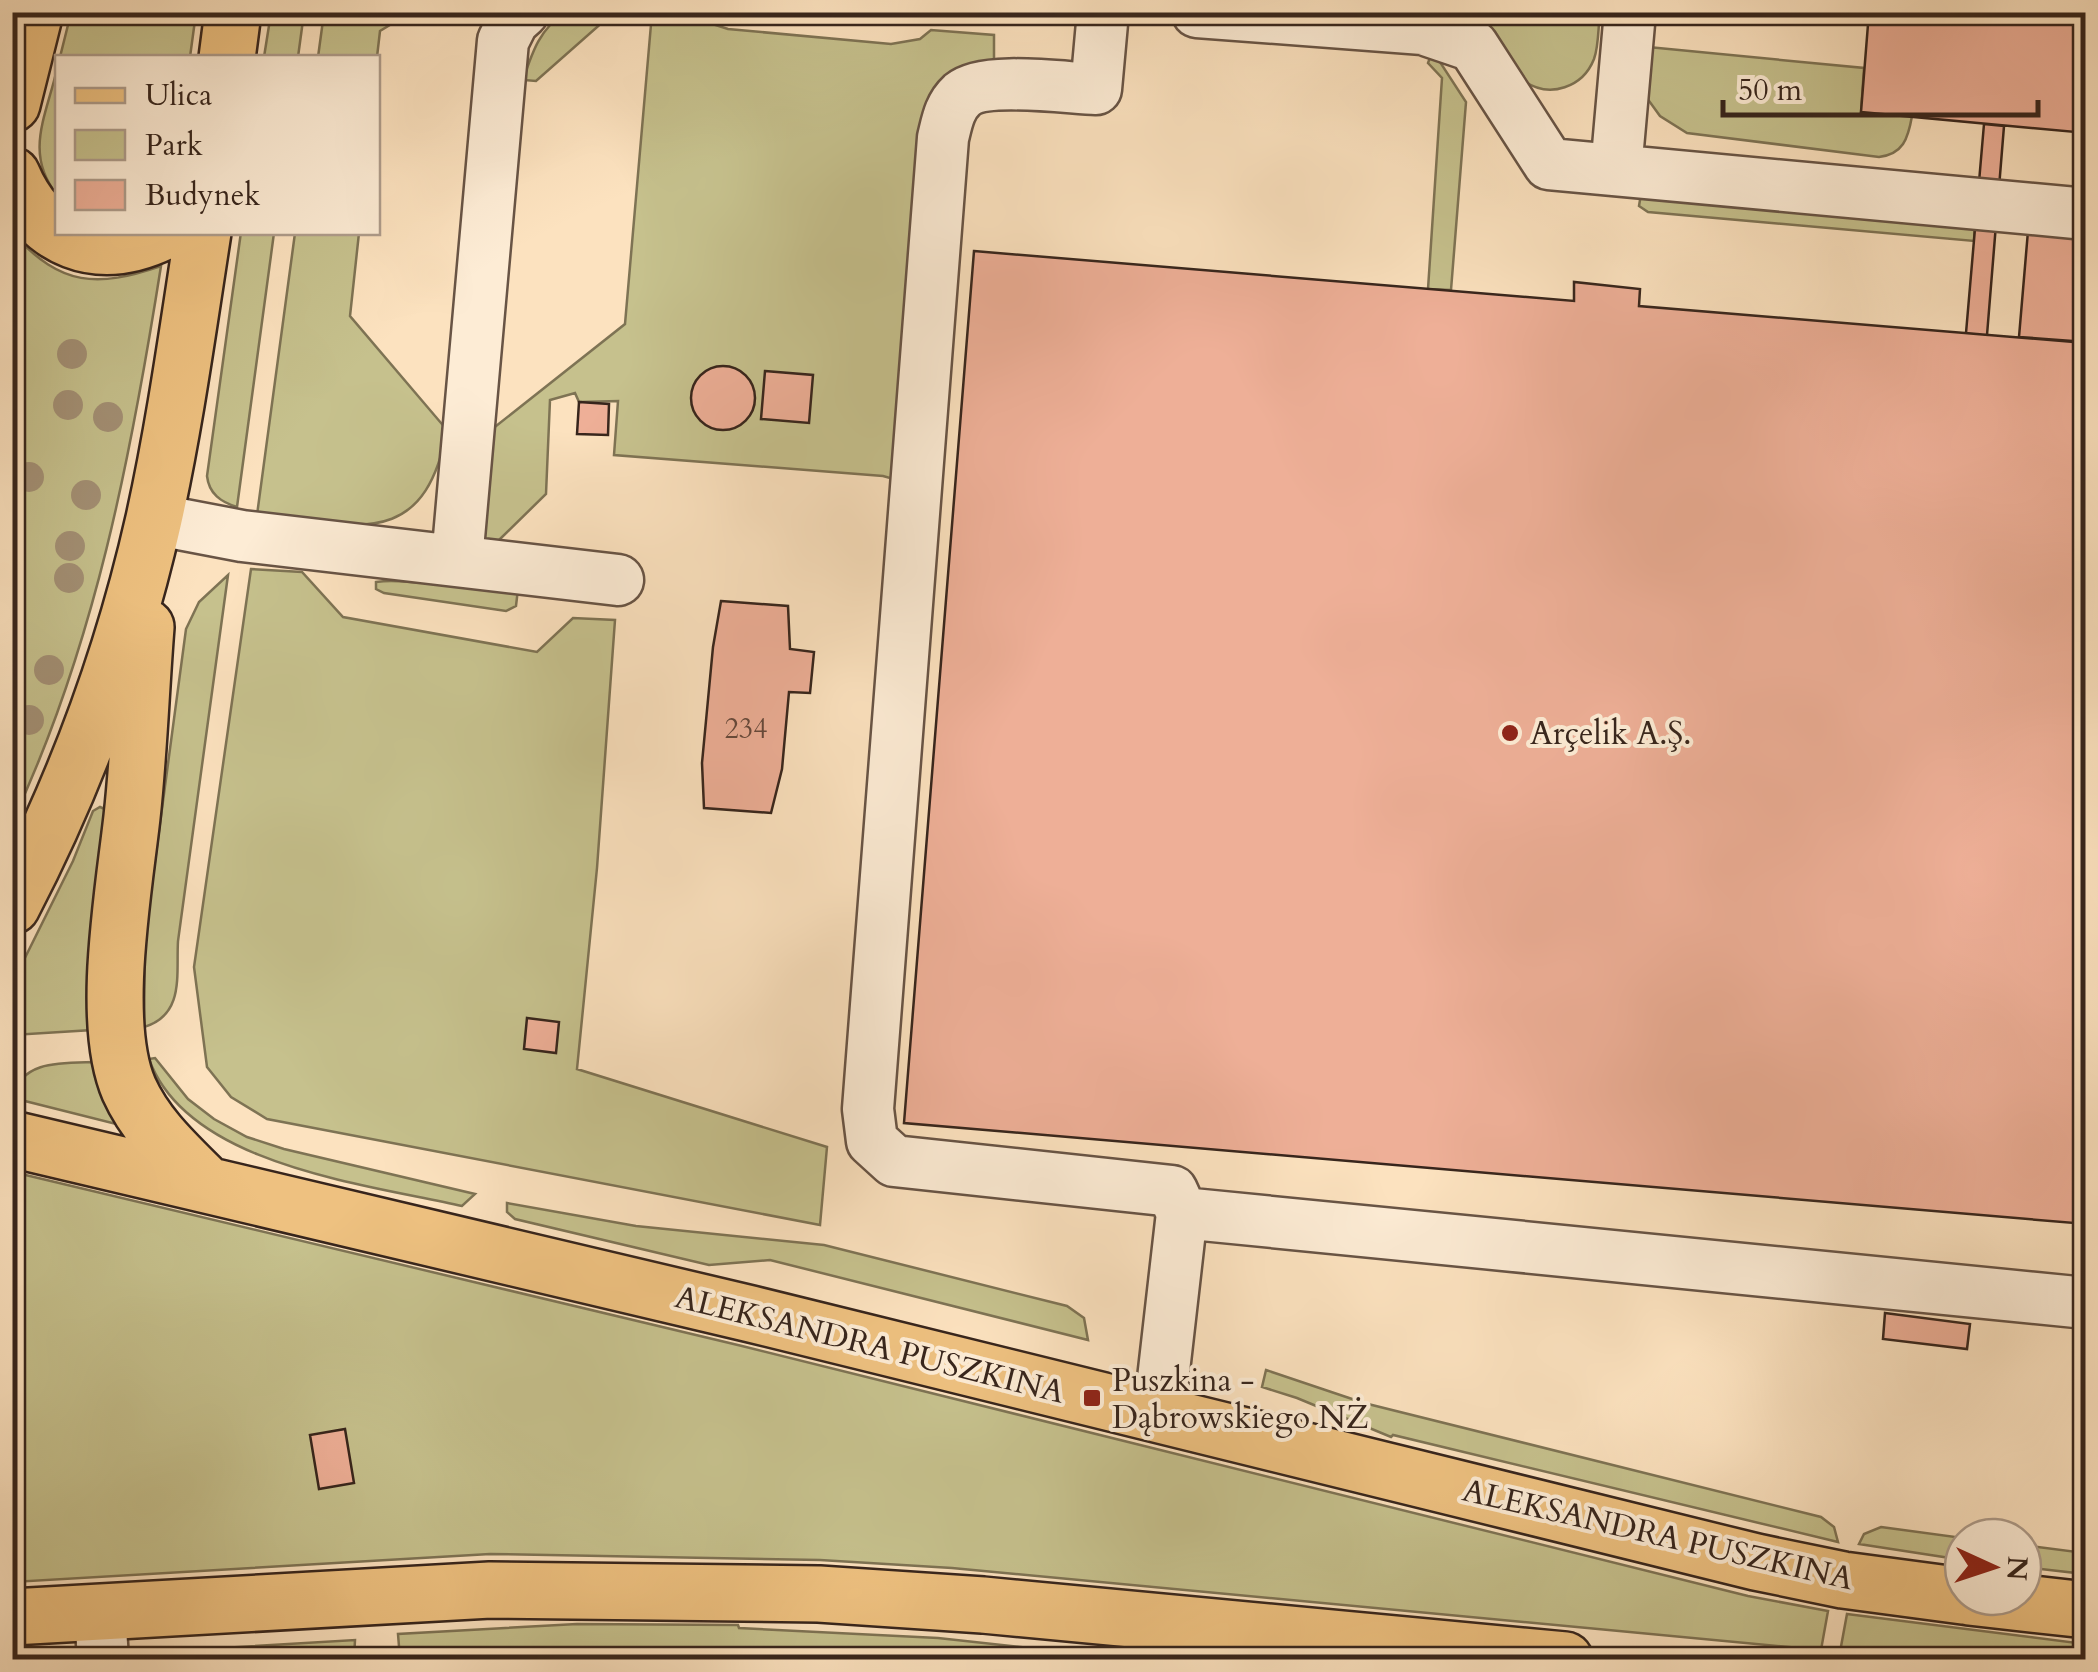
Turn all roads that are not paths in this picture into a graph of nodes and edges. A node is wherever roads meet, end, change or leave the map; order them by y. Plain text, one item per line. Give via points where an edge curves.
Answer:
1 (34, 12) edge
2 (234, 12) edge
3 (523, 12) edge
4 (1103, 12) edge
5 (1196, 12) edge
6 (1630, 12) edge
7 (227, 55) edge
8 (12, 104) edge
9 (1616, 170) junction
10 (12, 175) edge
11 (2086, 214) edge
12 (55, 231) edge
13 (60, 235) edge
14 (155, 235) edge
15 (203, 235) edge
16 (154, 520) junction
17 (457, 560) junction
18 (618, 580) dead end
19 (12, 906) edge
20 (12, 1139) edge
21 (205, 1183) junction
22 (1182, 1213) junction
23 (2086, 1303) edge
24 (1159, 1414) junction
25 (1943, 1594) edge
26 (2043, 1605) edge
27 (2086, 1610) edge
28 (12, 1617) edge
29 (102, 1636) edge
30 (1453, 1654) edge
31 (1565, 1660) edge

1 - 8 main road
2 - 7 main road
3 - 17 lane via 503,41
4 - 22 lane via 1096,89 989,85 964,92 950,110 943,138 868,1109 872,1141 894,1160 1172,1191
5 - 9 lane via 1423,29 1474,46 1549,164
6 - 9 lane
9 - 11 lane
10 - 12 main road via 20,194
13 - 14 main road via 82,244 126,246
15 - 16 main road
16 - 17 lane
16 - 19 main road via 94,716
16 - 21 main road via 117,947 120,1045 127,1085 147,1124
17 - 18 lane
20 - 21 main road, ALEKSANDRA PUSZKINA
21 - 24 main road, ALEKSANDRA PUSZKINA
22 - 23 lane
22 - 24 lane
24 - 25 main road, ALEKSANDRA PUSZKINA via 1756,1562
26 - 27 main road, ALEKSANDRA PUSZKINA
28 - 29 main road
29 - 30 main road via 490,1590 819,1594 983,1604
30 - 31 main road

